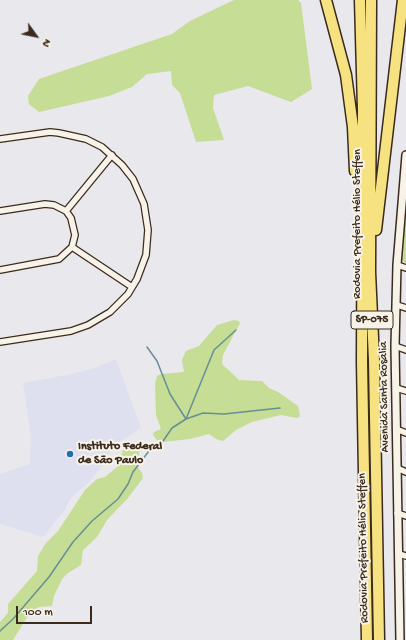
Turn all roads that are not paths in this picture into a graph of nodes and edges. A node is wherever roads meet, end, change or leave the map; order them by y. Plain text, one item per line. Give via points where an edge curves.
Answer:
1 (322, 0) edge
2 (326, 0) edge
3 (360, 0) edge
4 (371, 0) edge
5 (403, 0) edge
6 (333, 28) junction
7 (0, 139) edge
8 (406, 155) edge
9 (112, 156) junction
10 (404, 206) edge
11 (0, 211) edge
12 (66, 211) junction
13 (72, 247) junction
14 (397, 265) junction
15 (406, 268) edge
16 (0, 270) edge
17 (366, 272) junction
18 (132, 287) junction
19 (396, 305) junction
20 (406, 308) edge
21 (0, 342) edge
22 (395, 346) junction
23 (406, 350) edge
24 (396, 388) junction
25 (406, 391) edge
26 (396, 429) junction
27 (406, 433) edge
28 (397, 468) junction
29 (406, 472) edge
30 (397, 513) junction
31 (406, 516) edge
32 (403, 555) edge
33 (403, 596) edge
34 (367, 640) edge
35 (379, 640) edge
36 (400, 640) edge

1 - 6 highway
2 - 6 highway
3 - 17 highway, Rodovia Prefeito Hélio Steffen / SP-075
4 - 17 highway, Rodovia Prefeito Hélio Steffen / SP-075
5 - 17 highway
6 - 17 highway via 346,75 353,127 356,217
7 - 9 street via 60,133 86,139
8 - 10 street, Avenida Santa Rosalia
9 - 12 street
9 - 18 street via 138,187 148,222 146,256
10 - 14 street, Avenida Santa Rosalia
11 - 12 street via 45,204
12 - 13 street via 75,226
13 - 16 street via 54,261
13 - 18 street
14 - 15 street
14 - 19 street, Avenida Santa Rosalia
17 - 34 highway, Rodovia Prefeito Hélio Steffen / SP-075
17 - 35 highway, Rodovia Prefeito Hélio Steffen / SP-075 via 374,368
18 - 21 street via 116,306 88,325 71,331
19 - 20 street
19 - 22 street, Avenida Santa Rosalia
22 - 23 street
22 - 24 street, Avenida Santa Rosalia
24 - 25 street
24 - 26 street, Avenida Santa Rosalia
26 - 27 street
26 - 28 street, Avenida Santa Rosalia
28 - 29 street
28 - 30 street, Avenida Santa Rosalia
30 - 31 street
30 - 32 street, Avenida Santa Rosalia
32 - 33 street, Avenida Santa Rosalia
33 - 36 street, Avenida Santa Rosalia

